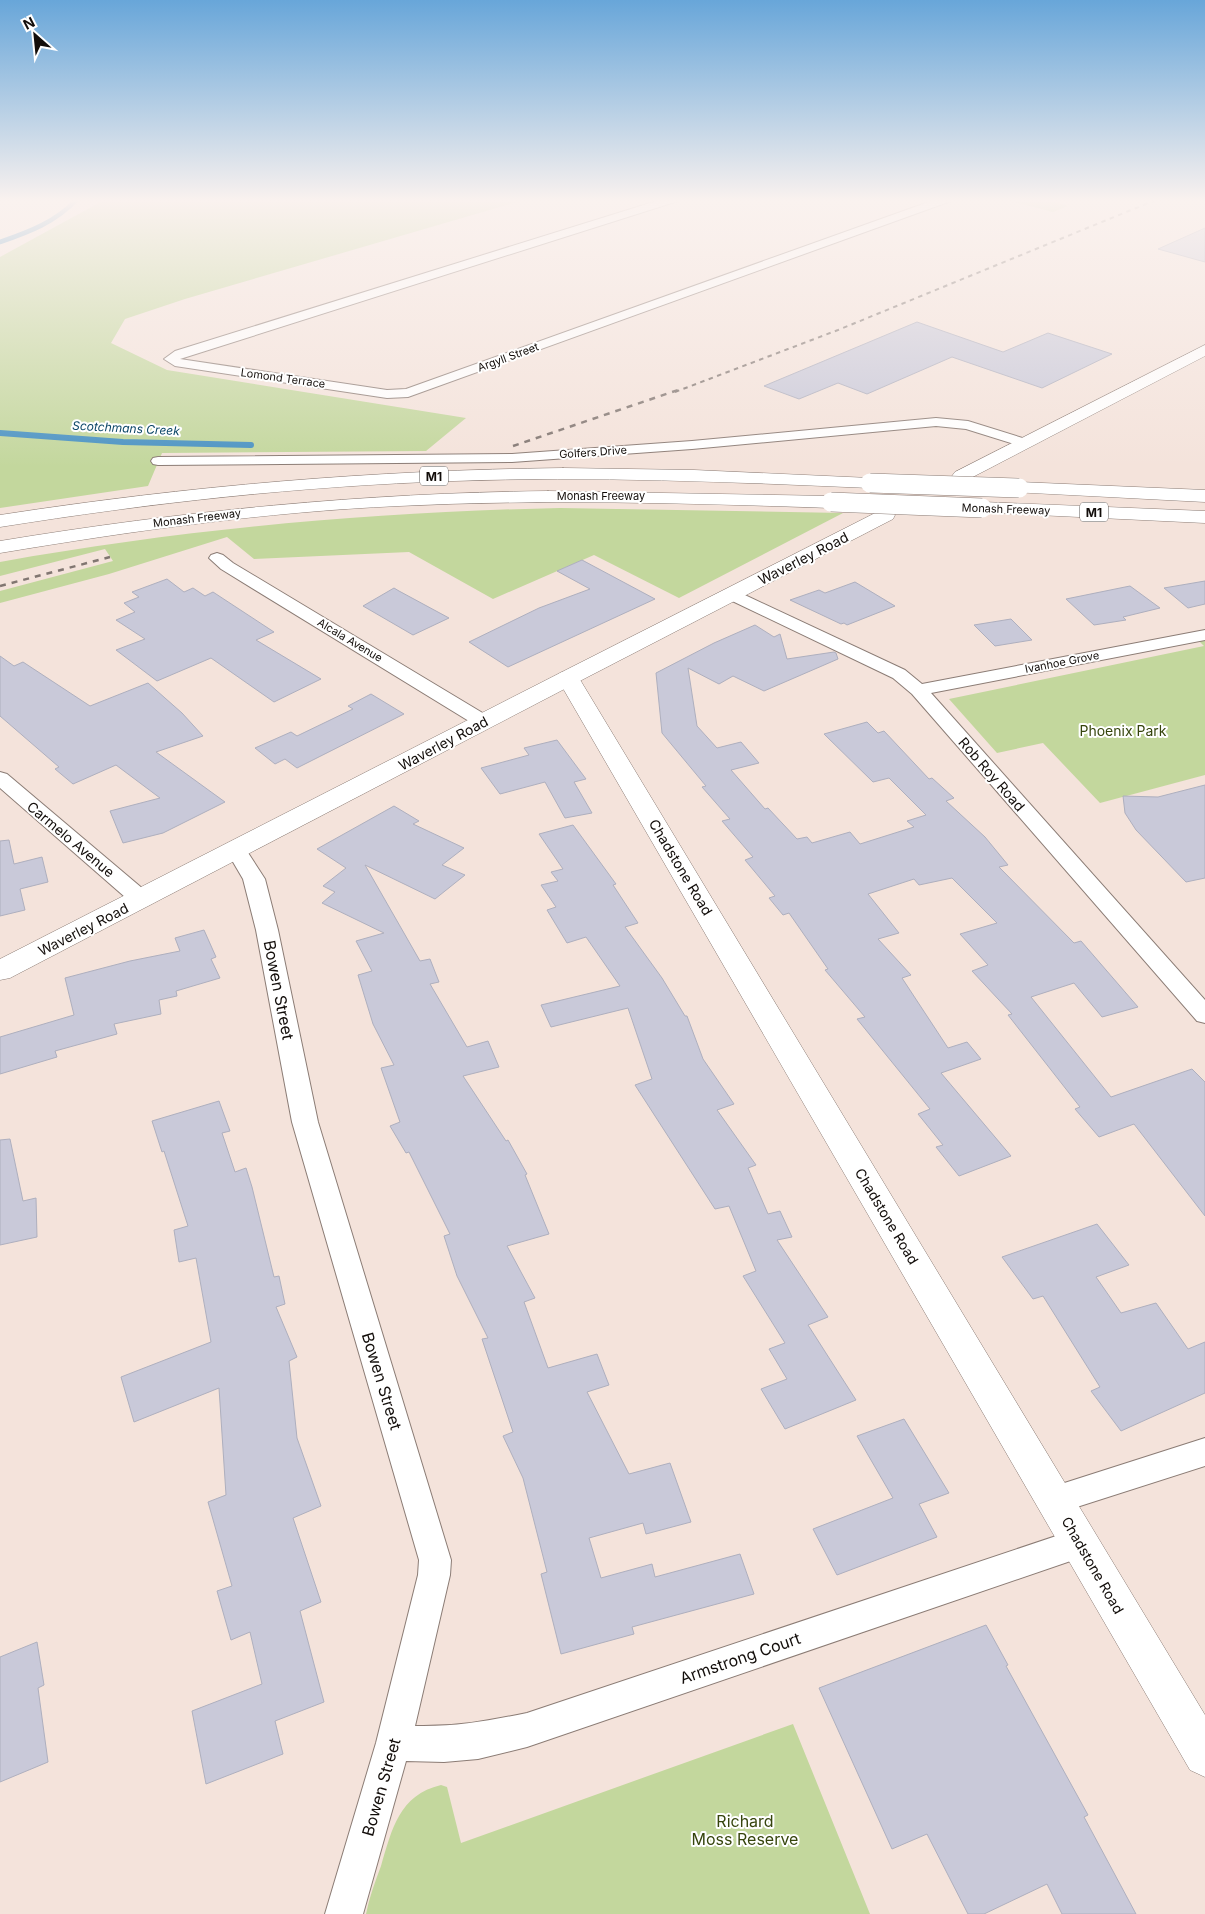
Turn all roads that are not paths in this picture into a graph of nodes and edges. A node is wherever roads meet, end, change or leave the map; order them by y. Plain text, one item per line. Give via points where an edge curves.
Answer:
1 (389, 288) edge
2 (699, 288) edge
3 (1205, 350) edge
4 (408, 393) joint
5 (1024, 443) junction
6 (158, 461) dead end
7 (961, 476) dead end
8 (1205, 496) edge
9 (886, 515) dead end
10 (1205, 517) edge
11 (0, 521) edge
12 (0, 547) edge
13 (217, 558) dead end
14 (732, 594) junction
15 (1205, 635) edge
16 (568, 678) junction
17 (918, 690) junction
18 (484, 722) junction
19 (0, 778) edge
20 (236, 850) junction
21 (141, 899) junction
22 (0, 971) edge
23 (1205, 1015) edge
24 (1205, 1452) edge
25 (1055, 1500) junction
26 (1080, 1543) junction
27 (394, 1743) junction
28 (1205, 1755) edge
29 (344, 1914) edge

1 - 4 street, Lomond Terrace via 170,359 387,394
2 - 4 street, Argyll Street
3 - 5 main road
5 - 6 street, Golfers Drive via 968,424 936,422 512,458
5 - 7 main road
8 - 11 main road, Monash Freeway / M1, bridge via 650,474 447,475 252,488
9 - 14 main road, Waverley Road
10 - 12 main road, Monash Freeway / M1, bridge via 831,502 587,496 462,498 179,520
13 - 18 street, Alcala Avenue
14 - 16 main road, Waverley Road
14 - 17 street, Rob Roy Road via 899,674
15 - 17 street, Ivanhoe Grove
16 - 18 main road, Waverley Road
16 - 25 main road, Chadstone Road
17 - 23 street, Rob Roy Road
18 - 20 main road, Waverley Road
19 - 21 street, Carmelo Avenue
20 - 21 main road, Waverley Road
20 - 27 street, Bowen Street via 254,878 305,1122 435,1560
21 - 22 main road, Waverley Road
24 - 25 street
25 - 26 main road, Chadstone Road
26 - 27 street, Armstrong Court via 528,1730 478,1741
26 - 28 main road, Chadstone Road
27 - 29 street, Bowen Street

